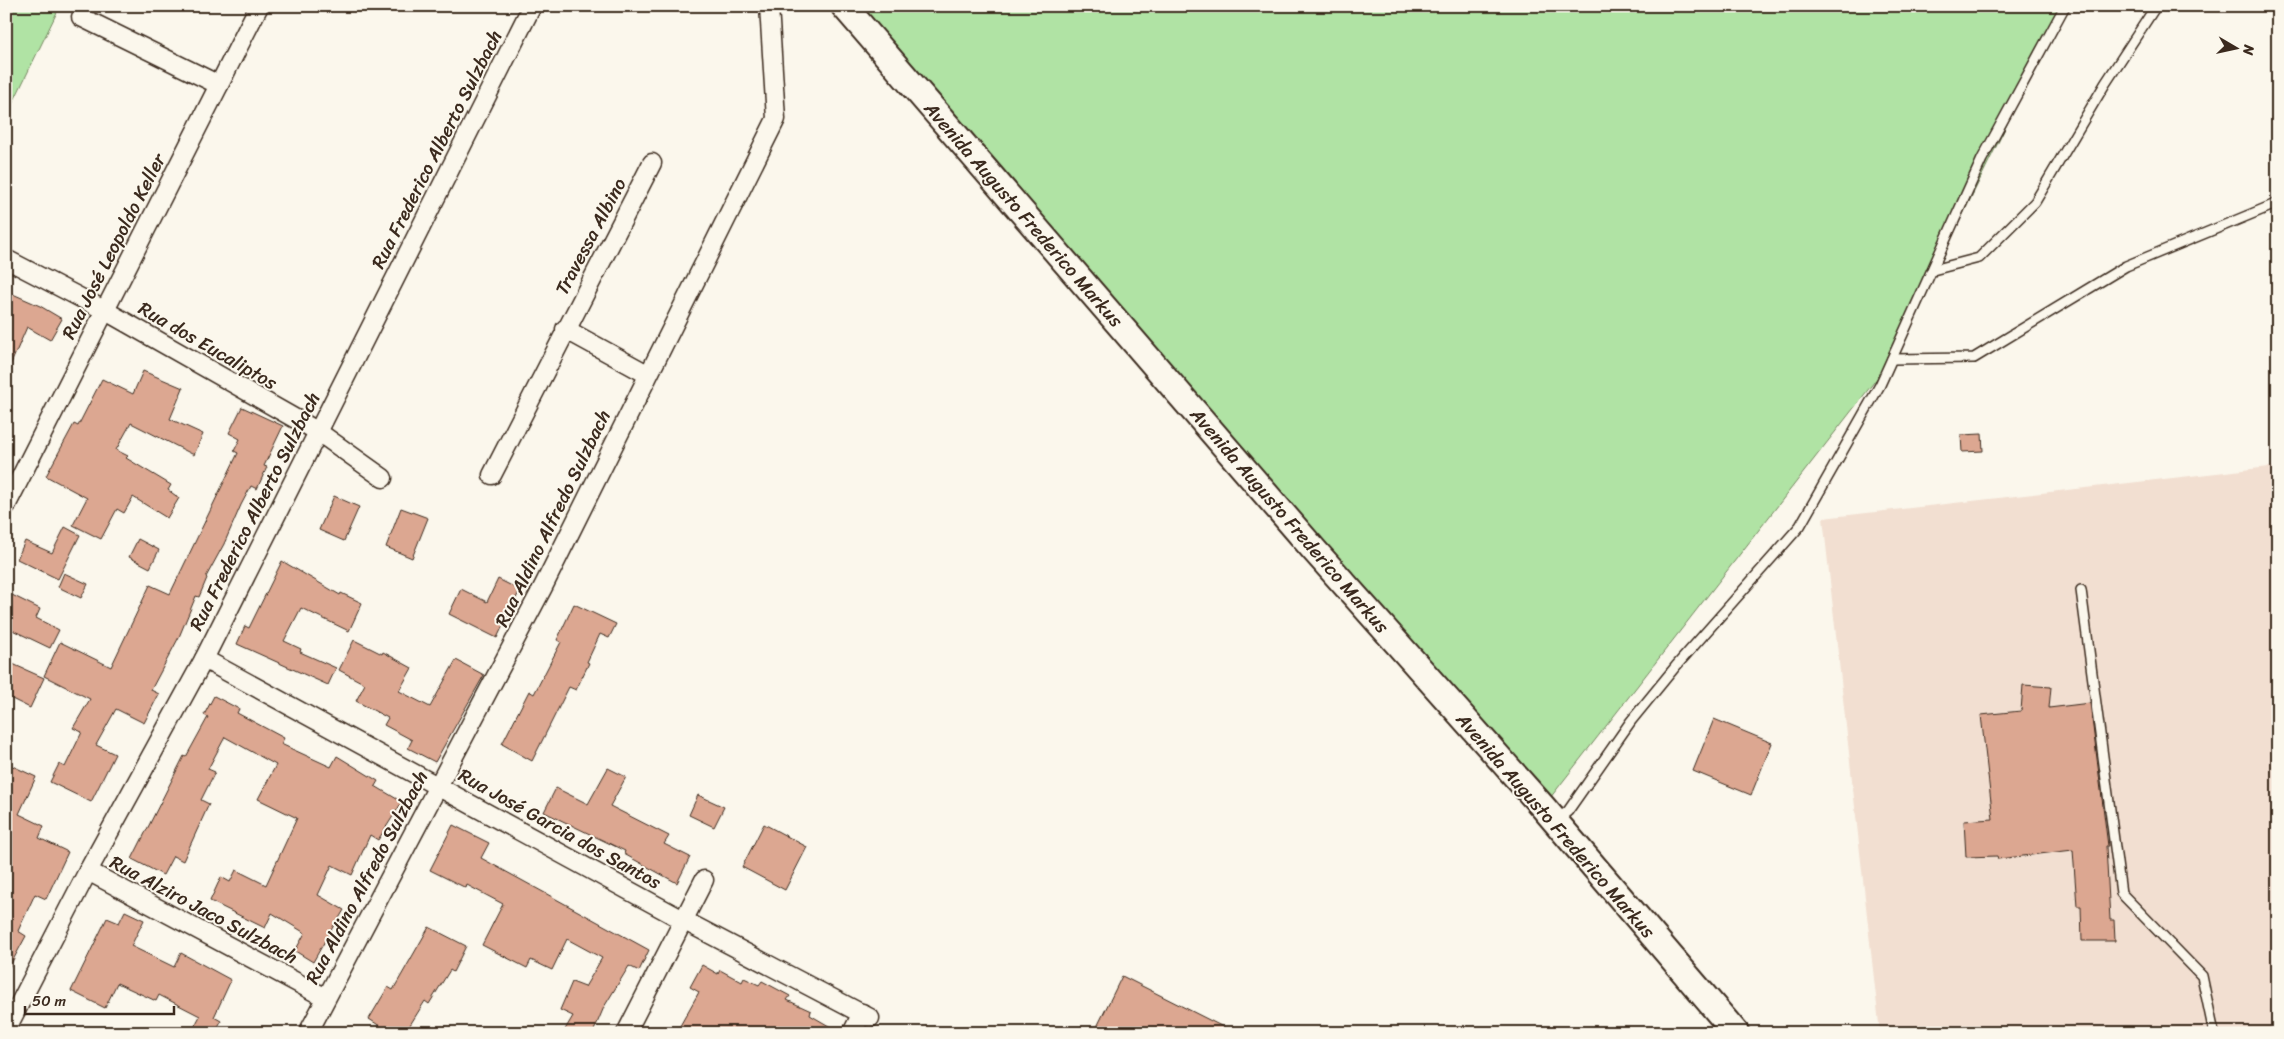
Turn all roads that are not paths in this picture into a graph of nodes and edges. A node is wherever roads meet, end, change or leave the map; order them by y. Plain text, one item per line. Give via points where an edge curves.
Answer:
1 (259, 6) edge
2 (532, 6) edge
3 (769, 6) edge
4 (844, 6) edge
5 (2065, 6) edge
6 (2156, 6) edge
7 (81, 17) dead end
8 (219, 85) junction
9 (652, 163) dead end
10 (2278, 203) edge
11 (6, 259) edge
12 (1933, 270) junction
13 (104, 310) junction
14 (565, 329) junction
15 (1892, 359) junction
16 (647, 374) junction
17 (317, 431) junction
18 (492, 475) dead end
19 (383, 478) dead end
20 (6, 506) edge
21 (2081, 590) dead end
22 (204, 658) junction
23 (438, 786) junction
24 (1555, 822) junction
25 (88, 871) junction
26 (704, 880) dead end
27 (683, 920) junction
28 (326, 998) junction
29 (6, 1030) edge
30 (308, 1033) edge
31 (626, 1033) edge
32 (852, 1033) edge
33 (1736, 1033) edge
34 (2214, 1033) edge

1 - 8 street, Rua José Leopoldo Keller
2 - 17 street, Rua Frederico Alberto Sulzbach
3 - 16 street, Rua Aldino Alfredo Sulzbach via 776,119
4 - 24 street, Avenida Augusto Frederico Markus via 1309,544
5 - 12 lane via 1982,159
6 - 12 lane via 2035,202 1979,258
7 - 8 street
8 - 13 street, Rua José Leopoldo Keller
9 - 14 street, Travessa Albino
10 - 15 lane via 2126,266 1974,358
11 - 13 street, Rua dos Eucaliptos
12 - 15 lane
13 - 17 street, Rua dos Eucaliptos
13 - 20 street, Rua José Leopoldo Keller
14 - 16 street
14 - 18 street, Travessa Albino
15 - 24 lane via 1800,526 1631,720 1568,811
16 - 23 street, Rua Aldino Alfredo Sulzbach via 543,587
17 - 19 street, Rua dos Eucaliptos
17 - 22 street, Rua Frederico Alberto Sulzbach
21 - 34 lane via 2121,893 2202,976
22 - 23 street, Rua José Garcia dos Santos
22 - 25 street, Rua Frederico Alberto Sulzbach
23 - 27 street, Rua José Garcia dos Santos
23 - 28 street, Rua Aldino Alfredo Sulzbach
24 - 33 street, Avenida Augusto Frederico Markus
25 - 28 street, Rua Alziro Jaco Sulzbach
25 - 29 street, Rua Frederico Alberto Sulzbach
26 - 27 street
27 - 31 street
27 - 32 street, Rua José Garcia dos Santos via 866,1016
28 - 30 street, Rua Aldino Alfredo Sulzbach

